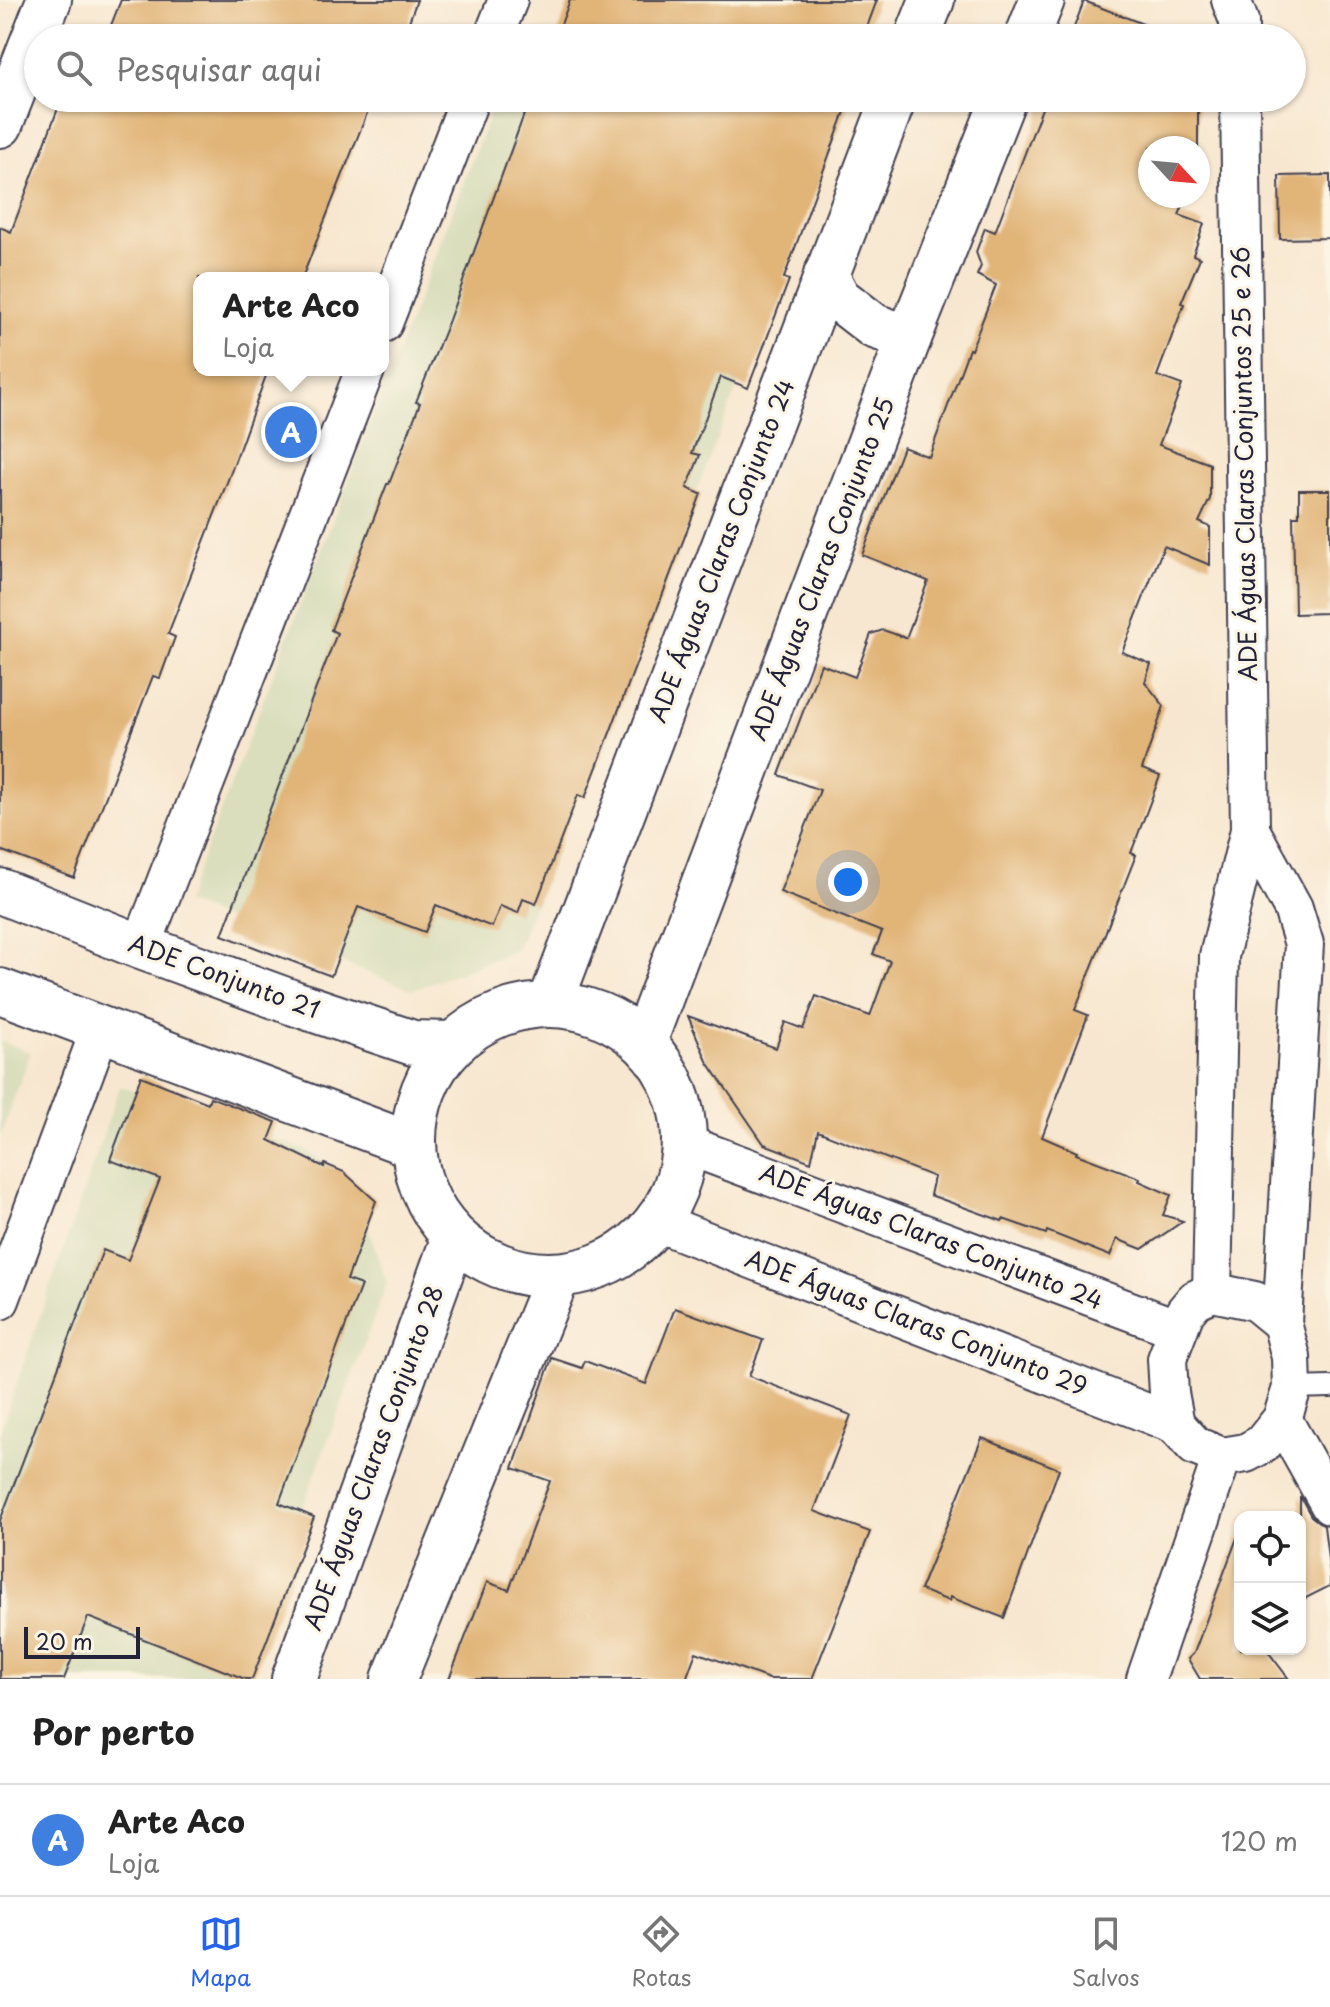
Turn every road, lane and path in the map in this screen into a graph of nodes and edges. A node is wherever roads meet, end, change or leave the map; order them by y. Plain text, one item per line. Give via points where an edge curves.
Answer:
1 (49, 0) edge
2 (508, 0) edge
3 (932, 0) edge
4 (1042, 0) edge
5 (1231, 0) edge
6 (40, 24) edge
7 (499, 24) edge
8 (923, 24) edge
9 (1033, 24) edge
10 (1239, 24) edge
11 (24, 64) edge
12 (465, 112) edge
13 (889, 112) edge
14 (998, 112) edge
15 (1240, 112) edge
16 (0, 125) edge
17 (826, 275) junction
18 (389, 307) edge
19 (909, 338) junction
20 (363, 376) edge
21 (1250, 830) junction
22 (0, 891) edge
23 (141, 947) junction
24 (0, 991) edge
25 (550, 1004) junction
26 (100, 1030) junction
27 (644, 1042) junction
28 (452, 1044) junction
29 (684, 1144) junction
30 (414, 1146) junction
31 (657, 1222) junction
32 (454, 1237) junction
33 (558, 1275) junction
34 (1212, 1292) junction
35 (0, 1300) edge
36 (1282, 1323) junction
37 (1178, 1329) junction
38 (1330, 1387) edge
39 (1287, 1404) junction
40 (1175, 1424) junction
41 (1222, 1457) junction
42 (1330, 1505) edge
43 (294, 1679) edge
44 (394, 1679) edge
45 (1146, 1679) edge

1 - 6 street
2 - 7 street
3 - 8 street
4 - 9 street
5 - 10 street
11 - 16 street
12 - 18 street
13 - 17 street, ADE Águas Claras Conjunto 24
14 - 19 street, ADE Águas Claras Conjunto 25
15 - 21 street, ADE Águas Claras Conjuntos 25 e 26
17 - 19 street via 838,298 874,326
17 - 25 street, ADE Águas Claras Conjunto 24
19 - 27 street, ADE Águas Claras Conjunto 25
20 - 23 street
21 - 34 street via 1219,956
21 - 36 street via 1293,908 1304,944
22 - 23 street, ADE Conjunto 21
23 - 28 street, ADE Conjunto 21 via 413,1043
24 - 26 street
25 - 27 street via 585,1008 616,1021
25 - 28 street via 515,1008 481,1022
26 - 30 street
26 - 35 street
27 - 29 street via 675,1089
28 - 30 street via 431,1074 417,1109
29 - 31 street via 677,1185
29 - 37 street, ADE Águas Claras Conjunto 24
30 - 32 street via 419,1180 433,1211
31 - 33 street via 629,1249 594,1268
31 - 40 street, ADE Águas Claras Conjunto 29
32 - 33 street via 485,1260 520,1273
32 - 43 street, ADE Águas Claras Conjunto 28
33 - 44 street
34 - 36 street via 1255,1301
34 - 37 street via 1195,1300
36 - 39 street via 1291,1357
37 - 40 street via 1167,1359
38 - 39 lane
39 - 41 street via 1262,1444
39 - 42 street
40 - 41 street via 1195,1446
41 - 45 street

